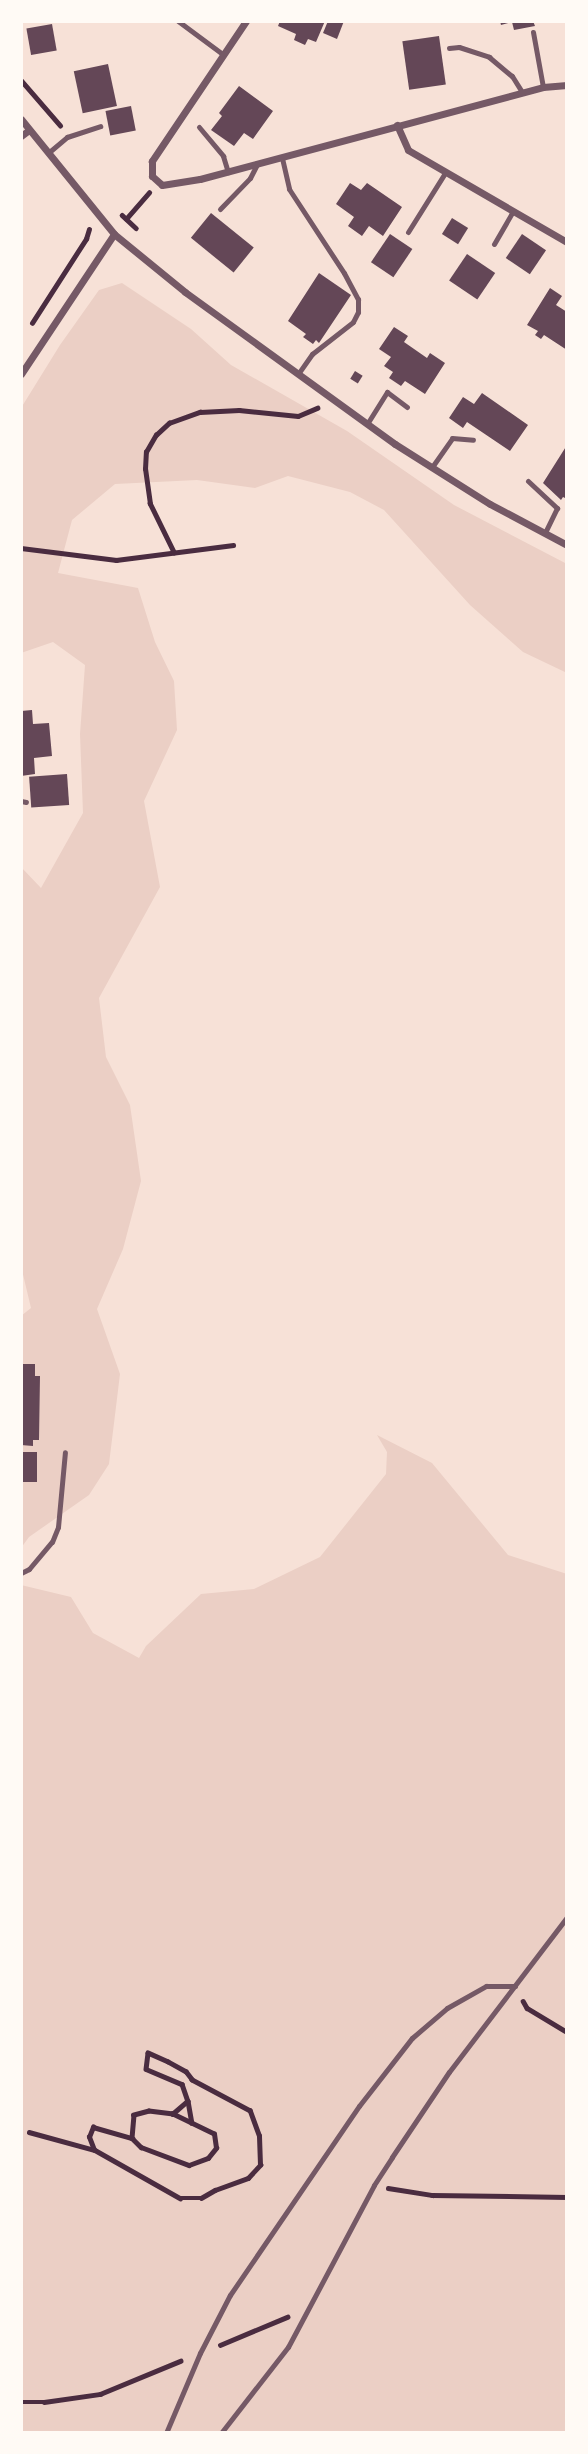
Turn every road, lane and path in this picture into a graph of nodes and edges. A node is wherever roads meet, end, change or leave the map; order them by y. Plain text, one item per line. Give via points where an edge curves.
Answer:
1 (178, 21) edge
2 (246, 21) edge
3 (533, 32) dead end
4 (449, 48) dead end
5 (224, 55) junction
6 (21, 80) edge
7 (567, 85) edge
8 (543, 87) junction
9 (522, 92) junction
10 (21, 119) edge
11 (397, 125) junction
12 (100, 126) dead end
13 (200, 127) dead end
14 (29, 130) junction
15 (21, 136) edge
16 (67, 137) junction
17 (48, 153) junction
18 (282, 158) junction
19 (257, 164) junction
20 (228, 172) junction
21 (445, 173) junction
22 (158, 181) junction
23 (220, 209) dead end
24 (94, 211) junction
25 (513, 211) junction
26 (126, 219) junction
27 (408, 232) dead end
28 (114, 234) junction
29 (145, 236) dead end
30 (567, 242) edge
31 (494, 244) dead end
32 (28, 331) dead end
33 (21, 374) edge
34 (298, 375) junction
35 (334, 400) junction
36 (407, 407) dead end
37 (368, 424) junction
38 (473, 440) dead end
39 (432, 467) junction
40 (528, 481) dead end
41 (557, 508) junction
42 (567, 510) edge
43 (545, 533) junction
44 (233, 545) dead end
45 (567, 545) edge
46 (21, 548) edge
47 (174, 553) junction
48 (65, 1451) dead end
49 (21, 1573) edge
50 (567, 1917) edge
51 (515, 1986) junction
52 (567, 2032) edge
53 (188, 2101) junction
54 (173, 2114) junction
55 (192, 2123) junction
56 (29, 2132) dead end
57 (132, 2138) junction
58 (94, 2150) junction
59 (373, 2185) junction
60 (567, 2197) edge
61 (310, 2308) junction
62 (200, 2353) junction
63 (21, 2402) edge
64 (166, 2433) edge
65 (221, 2433) edge

1 - 5 lane
2 - 5 street
3 - 8 lane
4 - 9 lane via 489,57 512,76
5 - 22 street via 159,147 152,161 152,176
6 - 16 path
7 - 8 street
8 - 9 street
9 - 11 street
10 - 14 street
11 - 18 street
11 - 21 street via 408,150
12 - 16 lane
13 - 20 lane via 223,156
14 - 15 street
14 - 17 street
16 - 17 lane
17 - 24 street
18 - 19 street
18 - 34 lane via 289,189 358,299 353,322 312,354
19 - 20 street
19 - 23 lane
20 - 22 street via 174,185
21 - 25 street
21 - 27 lane
22 - 26 path
24 - 26 path via 104,197
24 - 28 street
24 - 32 path via 86,239
25 - 30 street
25 - 31 lane
26 - 29 path
28 - 33 street
28 - 34 street
34 - 35 street
35 - 37 street
35 - 47 path via 298,416 239,410 200,412 169,424 156,435 146,452 150,503
36 - 37 lane via 387,392
37 - 39 street
38 - 39 lane via 452,438
39 - 43 street
40 - 41 lane
41 - 42 lane
41 - 43 lane
43 - 45 street
44 - 47 path
46 - 47 path via 116,560
48 - 49 lane via 58,1527 52,1542
50 - 51 lane
51 - 52 path via 527,2008
51 - 59 lane via 449,2072
51 - 62 lane via 486,1986 447,2008 412,2038 270,2234 230,2295
53 - 54 path
53 - 55 path
53 - 58 path via 182,2084 146,2069 148,2053 250,2111 260,2136 260,2165 248,2178 201,2199 180,2198
54 - 55 path
54 - 57 path via 149,2111 134,2115
55 - 57 path via 214,2134 216,2140 216,2148 198,2163 189,2165 141,2147
56 - 58 path
57 - 58 path via 93,2127 89,2137
59 - 60 path via 432,2194
59 - 61 lane
61 - 62 path
61 - 65 lane via 288,2347
62 - 63 path via 100,2394
62 - 64 lane

